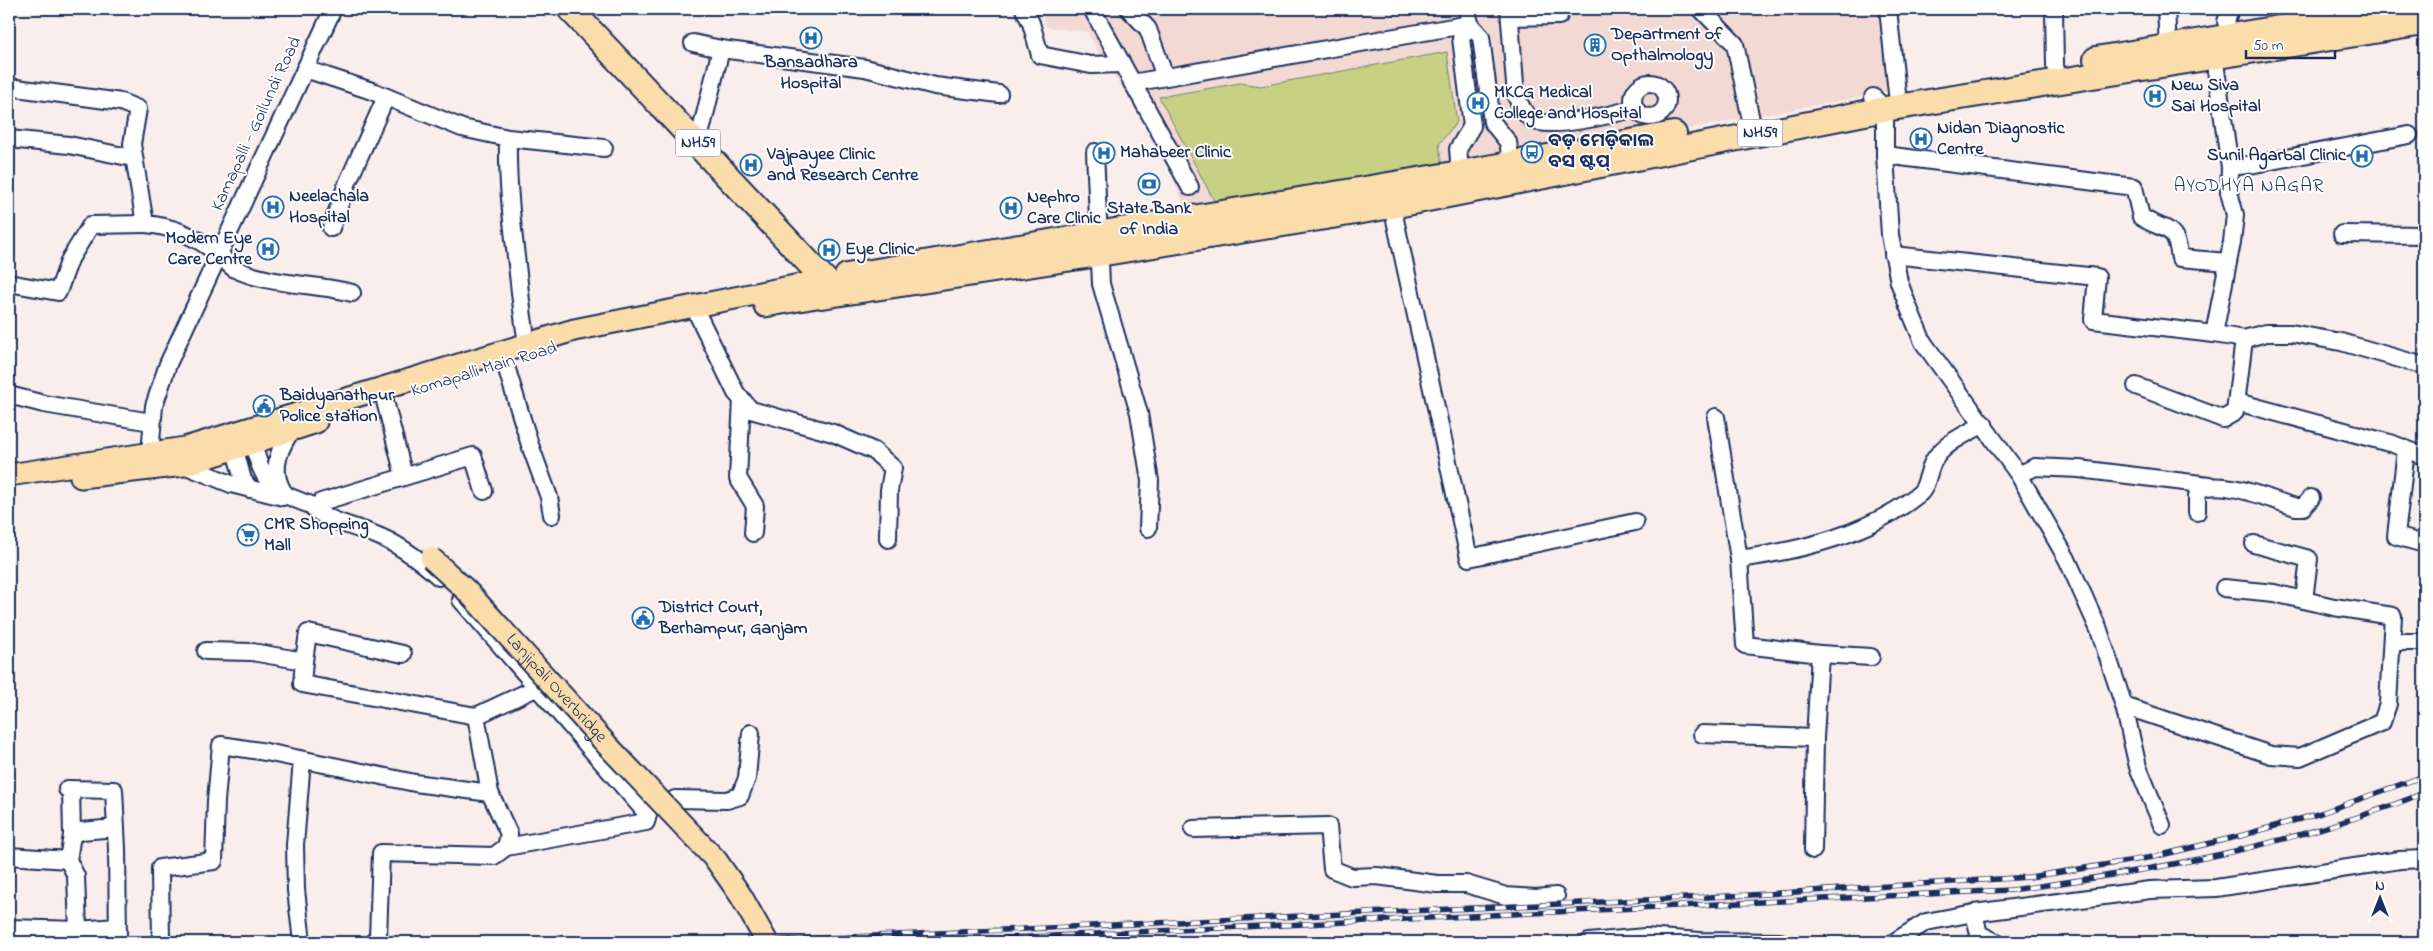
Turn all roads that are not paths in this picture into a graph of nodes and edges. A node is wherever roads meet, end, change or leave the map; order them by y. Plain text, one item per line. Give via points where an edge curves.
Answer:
1 (332, 9) edge
2 (570, 9) edge
3 (1024, 9) edge
4 (1092, 9) edge
5 (1130, 9) edge
6 (1701, 9) edge
7 (1888, 9) edge
8 (2054, 9) edge
9 (2166, 9) edge
10 (2230, 9) edge
11 (2385, 9) edge
12 (1509, 13) edge
13 (1469, 16) edge
14 (1559, 16) dead end
15 (2424, 22) edge
16 (2231, 35) junction
17 (693, 43) dead end
18 (2168, 46) junction
19 (721, 49) junction
20 (2214, 56) junction
21 (1122, 64) junction
22 (305, 70) junction
23 (2056, 73) junction
24 (1165, 77) junction
25 (1132, 82) junction
26 (9, 88) edge
27 (999, 94) dead end
28 (386, 97) junction
29 (1889, 102) junction
30 (1635, 108) dead end
31 (1751, 120) junction
32 (2409, 136) dead end
33 (508, 138) junction
34 (9, 139) edge
35 (698, 143) junction
36 (604, 148) dead end
37 (1095, 152) dead end
38 (1885, 155) junction
39 (133, 158) junction
40 (2230, 166) junction
41 (1513, 173) junction
42 (1462, 183) junction
43 (1190, 187) dead end
44 (1392, 206) junction
45 (144, 224) junction
46 (1212, 226) junction
47 (331, 228) dead end
48 (2342, 234) dead end
49 (2424, 235) edge
50 (1098, 244) junction
51 (218, 254) junction
52 (1893, 255) junction
53 (2228, 262) junction
54 (9, 283) edge
55 (824, 288) junction
56 (352, 293) dead end
57 (696, 311) junction
58 (2214, 334) junction
59 (2244, 339) junction
60 (527, 342) junction
61 (505, 363) junction
62 (2424, 366) edge
63 (2136, 386) dead end
64 (9, 396) edge
65 (742, 399) junction
66 (385, 401) junction
67 (2237, 402) junction
68 (1716, 417) dead end
69 (151, 422) junction
70 (1984, 424) junction
71 (291, 431) junction
72 (246, 441) junction
73 (2406, 450) junction
74 (150, 453) junction
75 (2424, 456) edge
76 (184, 465) junction
77 (9, 475) edge
78 (2019, 475) junction
79 (404, 476) junction
80 (9, 486) edge
81 (2209, 486) junction
82 (250, 489) junction
83 (484, 491) dead end
84 (2311, 498) dead end
85 (303, 500) junction
86 (2197, 512) dead end
87 (552, 515) dead end
88 (1635, 522) dead end
89 (1148, 528) dead end
90 (754, 533) dead end
91 (888, 539) dead end
92 (2254, 544) dead end
93 (2424, 544) edge
94 (431, 558) joint
95 (1739, 559) junction
96 (2224, 588) dead end
97 (2304, 600) junction
98 (2392, 642) junction
99 (2424, 642) edge
100 (206, 651) dead end
101 (403, 654) dead end
102 (1820, 654) junction
103 (1871, 657) dead end
104 (304, 661) junction
105 (536, 688) junction
106 (2124, 706) junction
107 (476, 716) junction
108 (751, 733) dead end
109 (1702, 734) dead end
110 (1815, 738) junction
111 (302, 760) junction
112 (490, 794) junction
113 (675, 799) dead end
114 (2162, 825) dead end
115 (116, 828) junction
116 (1193, 829) dead end
117 (72, 835) junction
118 (506, 847) junction
119 (1813, 850) dead end
120 (9, 856) edge
121 (2424, 859) edge
122 (68, 860) junction
123 (1556, 896) dead end
124 (1974, 913) junction
125 (9, 928) edge
126 (78, 930) junction
127 (117, 934) edge
128 (1978, 938) edge
129 (160, 942) edge
130 (302, 942) edge
131 (373, 942) edge
132 (767, 942) edge
133 (1589, 942) edge
134 (1780, 942) edge
135 (1894, 942) edge
136 (1996, 942) edge

1 - 22 street, Kamapalli - Goilundi Road
2 - 35 highway, NH59
3 - 21 street via 1040,55 1091,65
4 - 21 street
5 - 24 street via 1148,29
6 - 31 street via 1735,44
7 - 29 street
8 - 23 street
9 - 18 street
10 - 16 street via 2226,22
11 - 16 highway
12 - 14 street
12 - 30 street via 1516,96 1532,120 1548,123
13 - 24 street
13 - 41 street via 1481,37 1492,122 1508,142
13 - 42 street via 1461,38 1472,126 1458,149
15 - 20 highway, NH59
16 - 18 highway
17 - 19 street
18 - 23 highway
19 - 27 street via 865,68 935,86
19 - 35 street
20 - 23 highway, NH59
20 - 40 street
21 - 25 street
22 - 28 street
22 - 51 street, Kamapalli - Goilundi Road
23 - 29 highway, NH59
24 - 25 street
25 - 43 street
26 - 39 street via 121,102 138,109
28 - 33 street via 462,128
28 - 47 street
29 - 31 highway
29 - 38 street
29 - 41 highway, NH59
31 - 41 highway
32 - 40 street
33 - 36 street
33 - 60 street via 511,217
34 - 39 street via 69,145
35 - 55 highway, NH59
37 - 50 street
38 - 52 street
38 - 53 street via 2134,187 2141,217 2165,226 2178,238 2180,258
39 - 45 street
40 - 53 street via 2229,192 2235,215
41 - 42 highway, NH59
42 - 44 highway, NH59
42 - 46 highway
44 - 46 highway, NH59
44 - 88 street via 1470,558
45 - 51 street via 164,225
45 - 54 street via 91,225 70,259 58,292
46 - 50 highway, NH59
48 - 49 street
50 - 55 highway, NH59
50 - 89 street via 1101,284 1139,413 1150,481
51 - 56 street via 234,268 259,277
51 - 69 street, Kamapalli - Goilundi Road via 168,364 157,392
52 - 58 street via 2097,277 2093,320
52 - 70 street via 1902,290 1924,342
53 - 58 street
55 - 57 main road
57 - 60 main road via 592,325
57 - 61 main road, Komapalli Main Road
57 - 65 street via 736,393
58 - 59 street
59 - 62 street via 2266,333 2291,333 2341,342
59 - 67 street
60 - 72 main road
61 - 66 main road, Komapalli Main Road
61 - 87 street
63 - 67 street via 2224,419 2235,412
64 - 69 street
65 - 90 street via 738,478 755,506
65 - 91 street via 751,410 833,433 874,451 893,468
66 - 71 main road, Komapalli Main Road
66 - 79 street
67 - 73 street
68 - 95 street
69 - 74 street, Kamapalli - Goilundi Road
70 - 78 street
70 - 95 street via 1943,449 1933,462 1922,492 1870,524 1799,550
71 - 72 main road, Komapalli Main Road
71 - 85 street via 276,463 277,479
72 - 74 main road
72 - 76 main road, Komapalli Main Road
72 - 82 street via 243,480
72 - 85 street via 265,479 274,488
73 - 75 street
73 - 93 street via 2396,536
74 - 77 main road
76 - 80 main road, Komapalli Main Road
76 - 82 street
78 - 81 street via 2035,468 2079,469
78 - 106 street via 2066,559 2099,630
79 - 83 street via 473,456
79 - 85 street
81 - 84 street via 2251,493 2296,507 2303,507
81 - 86 street via 2200,489
82 - 85 street
85 - 94 street, Lanjipali Overbridge via 375,526
85 - 105 street via 327,518 390,541 428,567 471,611
92 - 97 street via 2309,559
94 - 132 main road, Lanjipali Overbridge, bridge via 467,591 716,860
95 - 102 street via 1745,645
96 - 97 street
97 - 98 street via 2393,616
98 - 99 street
98 - 106 street via 2388,704 2382,722 2300,756 2271,755
100 - 104 street via 252,652
101 - 104 street via 308,633
102 - 103 street
102 - 110 street
104 - 107 street via 302,684
105 - 107 street
105 - 118 street via 648,814 646,822
106 - 114 street via 2138,767
107 - 112 street
108 - 113 street via 747,778 740,796 727,800
109 - 110 street
110 - 119 street
111 - 112 street via 415,783
111 - 129 street via 221,745 214,861 160,868
111 - 130 street via 295,845
112 - 118 street via 510,834
115 - 117 street
115 - 117 street via 114,790 69,789
115 - 127 street
116 - 123 street via 1328,826 1332,869 1352,878 1377,876 1437,884 1466,884 1506,896
117 - 122 street
118 - 131 street via 494,856 381,854 378,938
120 - 122 street
121 - 124 street via 2216,888 2150,890
122 - 126 street via 76,876
124 - 128 street
124 - 135 street via 1926,922
125 - 126 street
126 - 127 street
128 - 136 street
133 - 134 street via 1645,937

